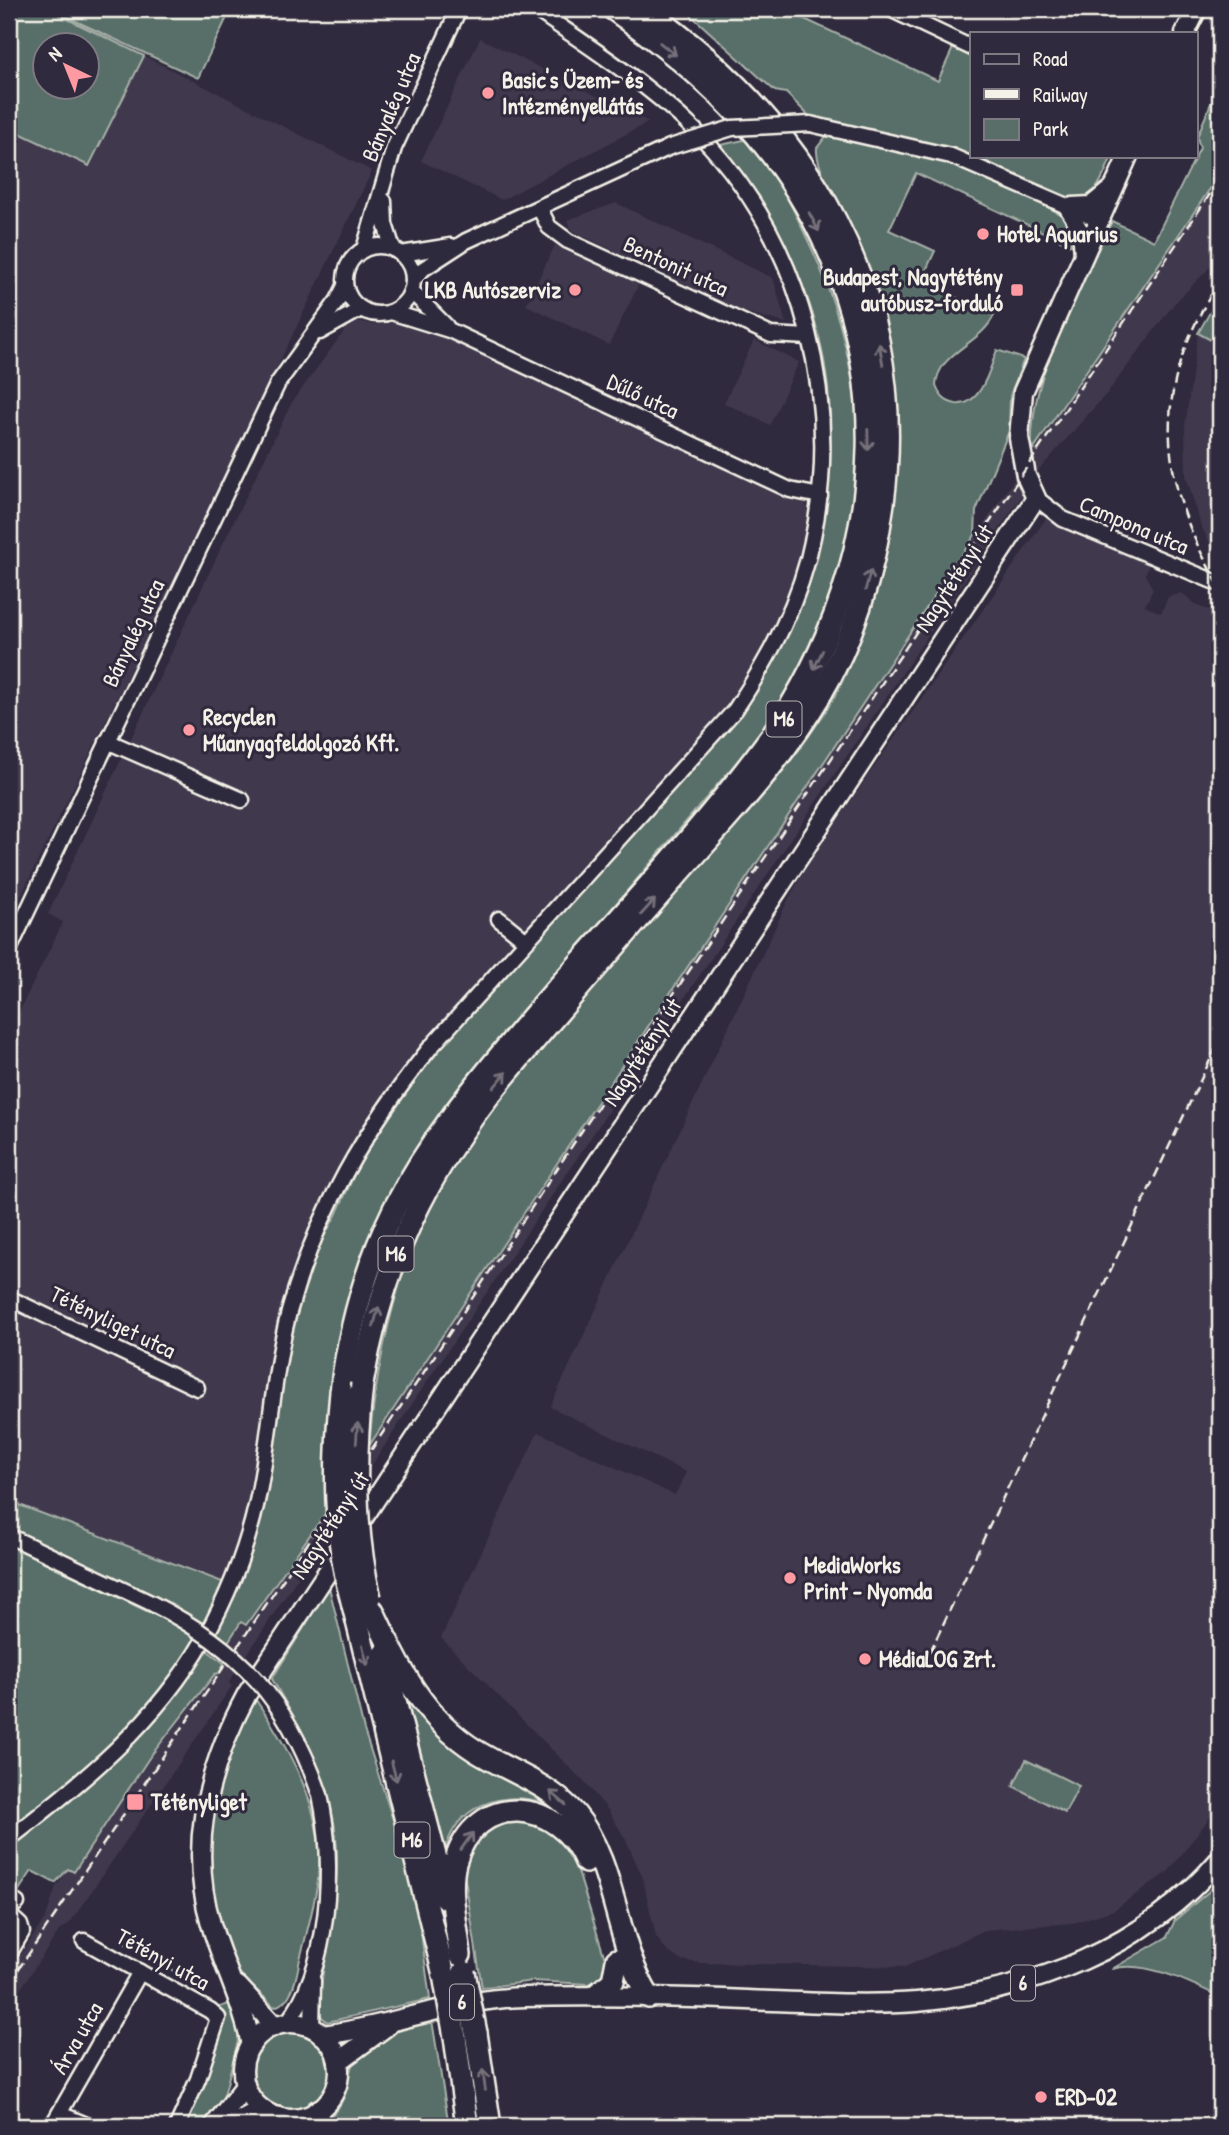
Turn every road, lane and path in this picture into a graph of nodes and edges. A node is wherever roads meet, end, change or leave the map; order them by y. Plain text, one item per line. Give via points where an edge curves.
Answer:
1 (459, 9) edge
2 (535, 9) edge
3 (613, 9) edge
4 (643, 9) edge
5 (890, 9) edge
6 (1196, 9) edge
7 (1185, 32) edge
8 (970, 47) edge
9 (1127, 158) edge
10 (1115, 184) junction
11 (384, 186) junction
12 (1064, 204) junction
13 (540, 209) junction
14 (1099, 220) junction
15 (466, 242) junction
16 (364, 249) junction
17 (397, 252) junction
18 (1082, 255) junction
19 (412, 285) junction
20 (345, 286) junction
21 (361, 309) junction
22 (391, 312) junction
23 (449, 330) junction
24 (808, 337) junction
25 (309, 340) junction
26 (820, 496) junction
27 (1036, 498) junction
28 (1220, 584) edge
29 (107, 741) junction
30 (242, 800) dead end
31 (499, 919) dead end
32 (525, 940) junction
33 (9, 950) edge
34 (9, 1297) edge
35 (197, 1388) dead end
36 (9, 1536) edge
37 (365, 1605) junction
38 (9, 1839) edge
39 (1220, 1859) edge
40 (11, 1905) edge
41 (84, 1941) dead end
42 (9, 1954) edge
43 (314, 1962) junction
44 (626, 1965) junction
45 (456, 1967) junction
46 (140, 1972) junction
47 (230, 1975) junction
48 (596, 1995) junction
49 (640, 1996) junction
50 (402, 2017) junction
51 (280, 2025) junction
52 (317, 2032) junction
53 (465, 2035) junction
54 (251, 2045) junction
55 (338, 2062) junction
56 (245, 2086) junction
57 (316, 2119) edge
58 (56, 2120) edge
59 (279, 2120) edge
60 (466, 2123) edge
61 (89, 2126) edge
62 (177, 2126) edge
63 (214, 2126) edge
64 (229, 2126) edge
65 (490, 2126) edge

1 - 11 street, Bányalég utca via 401,130
2 - 24 street via 656,96 709,146 768,229 798,295
3 -> 37 highway, M6, bridge via 679,58 739,116 785,173 825,243 849,309 864,383 868,442 862,525 827,640 770,738 485,1074 425,1153 394,1210 355,1316 341,1392 336,1456 339,1537
37 -> 4 highway, M6, bridge via 356,1475 362,1384 375,1318 417,1205 458,1134 502,1079 784,749 833,670 857,617 873,559 886,467 885,379 875,323 851,249 811,176 770,120 722,71
5 - 8 street
6 - 7 main road
9 - 10 main road
10 - 12 street via 1091,204
10 - 14 main road
11 - 16 street, Bányalég utca
11 - 17 street, Bányalég utca via 385,224
12 - 13 street, bridge via 951,156 810,124 732,128 670,147
12 - 14 street
12 - 18 street via 1080,229
13 - 15 street
13 - 24 street, Bentonit utca via 549,227 568,241 771,335
14 - 18 main road
15 - 17 street via 415,254
15 - 19 street via 423,268
16 - 17 street via 384,247
16 - 20 street, Bányalég utca via 351,261
17 - 19 street, Bányalég utca via 411,270
18 - 27 main road via 1023,392 1019,438 1026,476
19 - 22 street via 406,300
19 - 23 street, Dűlő utca
20 - 21 street
20 - 25 street, Bányalég utca
21 - 22 street via 375,314
21 - 25 street, Bányalég utca
22 - 23 street, Dűlő utca
23 - 26 street, Dűlő utca via 790,490
24 - 26 street via 819,388
25 - 29 street, Bányalég utca via 278,383
26 - 32 street via 813,539 787,619 735,710
27 - 28 street, Campona utca via 1063,519
27 - 47 main road, Nagytétényi út via 247,1694 220,1749 201,1834 210,1922
29 - 30 street
29 - 33 street, Bányalég utca
31 - 32 street
32 - 38 street via 390,1097 318,1226 289,1313 255,1508 233,1576 204,1639 155,1710 128,1740
34 - 35 street, Tétényliget utca
36 - 43 street, bridge via 203,1632 256,1676 299,1741 320,1796 328,1877
44 -> 37 highway via 595,1849 579,1820 544,1787 477,1751 439,1722 403,1676
37 - 45 highway, M6
39 - 49 main road, 6 via 1161,1914 1114,1945 1065,1969 1008,1988 914,2002
40 - 42 street via 22,1932
41 - 46 street, Tétényi utca
43 - 51 street via 303,1995
43 - 52 street
45 -> 44 highway via 453,1877 460,1850 487,1821 507,1812 526,1811 550,1818 575,1841
44 - 48 highway
44 - 49 highway
45 - 53 highway, M6, bridge
46 - 58 street, Árva utca
46 - 62 street, Tétényi utca via 218,2018
47 - 51 main road, Nagytétényi út via 251,2004
47 - 54 main road, Nagytétényi út
48 - 49 main road, 6
48 - 50 main road, 6 via 490,1999
50 - 52 main road, 6
50 - 55 main road, 6
51 - 52 main road, 6
51 - 54 main road
52 - 55 main road
53 - 60 highway, M6
65 -> 53 highway, M6
54 - 56 main road via 243,2069
55 - 57 main road via 335,2089
56 - 59 main road via 258,2106
56 - 63 main road
57 - 59 main road
58 - 61 street
59 - 64 main road via 250,2115

